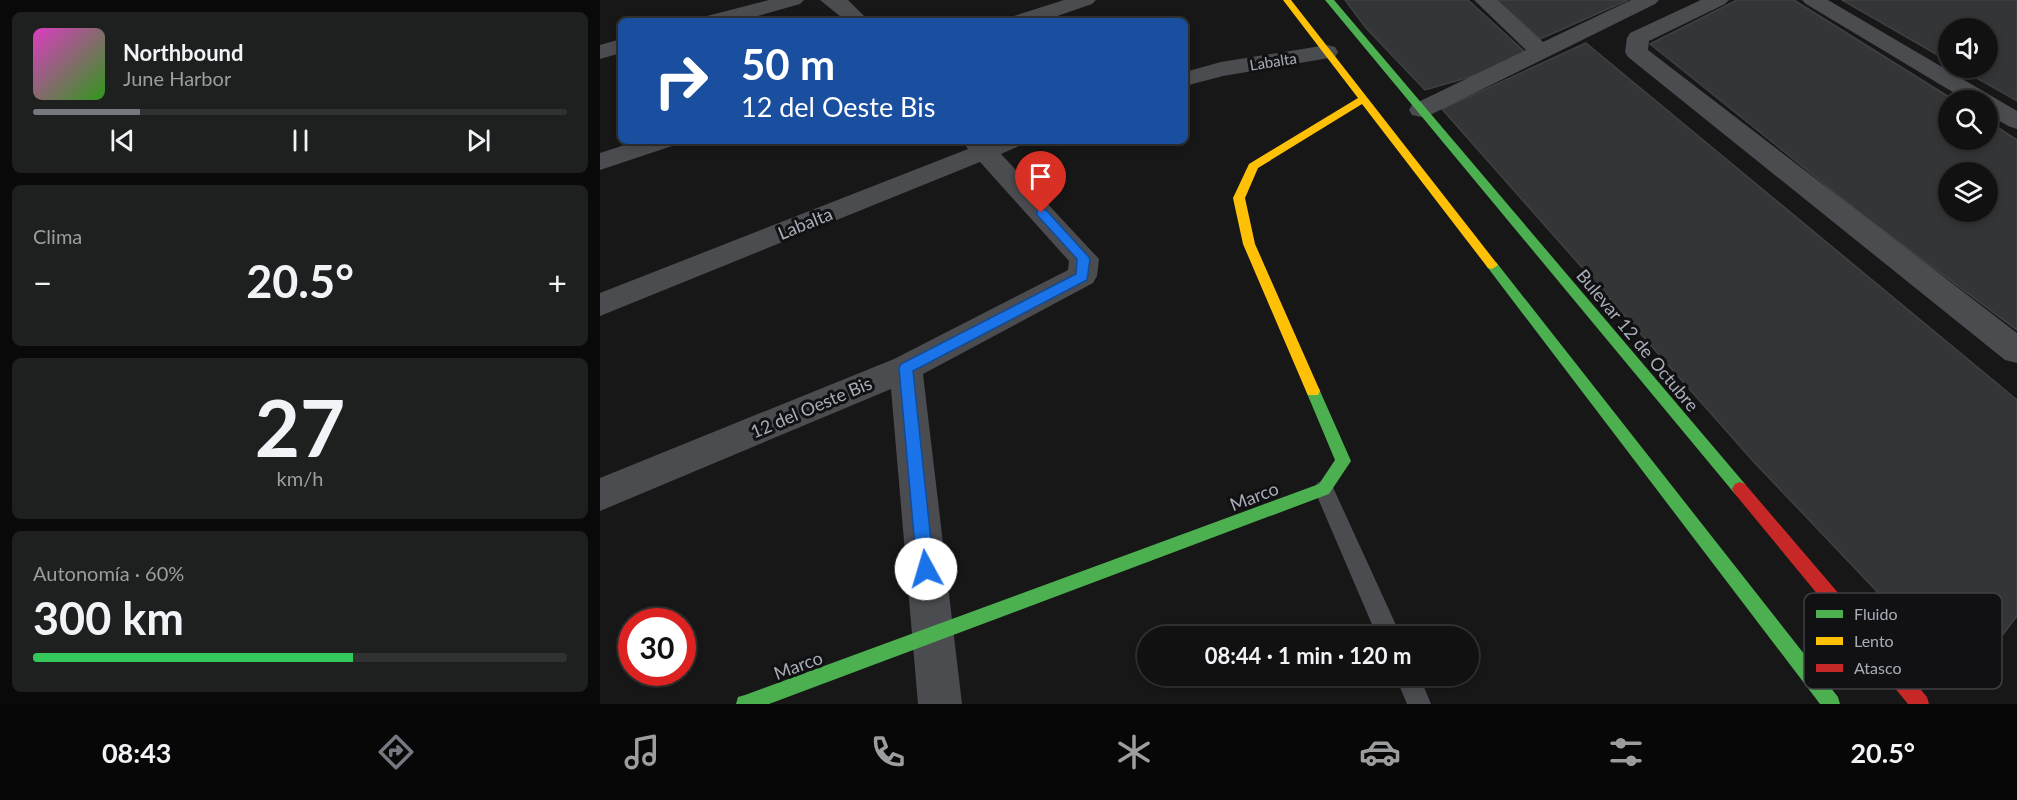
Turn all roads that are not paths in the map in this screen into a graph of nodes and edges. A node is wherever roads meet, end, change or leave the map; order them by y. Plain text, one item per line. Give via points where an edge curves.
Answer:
1 (793, 0) edge
2 (831, 0) edge
3 (1085, 0) edge
4 (1287, 0) edge
5 (1329, 0) edge
6 (1485, 0) edge
7 (1648, 0) edge
8 (1718, 0) edge
9 (1813, 0) edge
10 (726, 18) edge
11 (855, 18) edge
12 (1031, 18) edge
13 (618, 47) edge
14 (600, 52) edge
15 (1327, 52) junction
16 (1541, 52) junction
17 (1188, 78) edge
18 (1400, 85) junction
19 (1965, 90) edge
20 (1361, 96) junction
21 (1421, 110) junction
22 (1998, 110) edge
23 (2017, 122) edge
24 (654, 144) edge
25 (990, 144) edge
26 (600, 162) edge
27 (600, 305) edge
28 (2017, 351) edge
29 (906, 368) junction
30 (1324, 489) junction
31 (600, 495) edge
32 (1827, 593) edge
33 (1385, 626) edge
34 (932, 636) junction
35 (1804, 669) edge
36 (1412, 686) edge
37 (1819, 689) edge
38 (1907, 689) edge
39 (745, 704) edge
40 (940, 704) edge
41 (1419, 704) edge
42 (1831, 704) edge
43 (1920, 704) edge

1 - 10 street
2 - 11 street
3 - 12 street
4 - 15 main road
5 - 18 main road, Bulevar 12 de Octubre
6 - 16 street
7 - 16 street
8 - 28 street via 1638,38 1636,52
9 - 19 street
13 - 14 street
15 - 17 street, Labalta
15 - 20 main road
16 - 21 street
18 - 20 main road
18 - 21 main road, Bulevar 12 de Octubre
20 - 30 main road via 1253,166 1239,198 1249,244 1342,461
20 - 35 main road
21 - 32 main road, Bulevar 12 de Octubre
22 - 23 street
24 - 26 street
25 - 27 street, Labalta
25 - 29 street, 12 del Oeste Bis via 1084,259 1082,276
29 - 31 street, 12 del Oeste Bis
29 - 34 street
30 - 33 lane
30 - 34 main road, Marco
34 - 39 main road, Marco
34 - 40 street
36 - 41 lane
37 - 42 main road
38 - 43 main road, Bulevar 12 de Octubre

